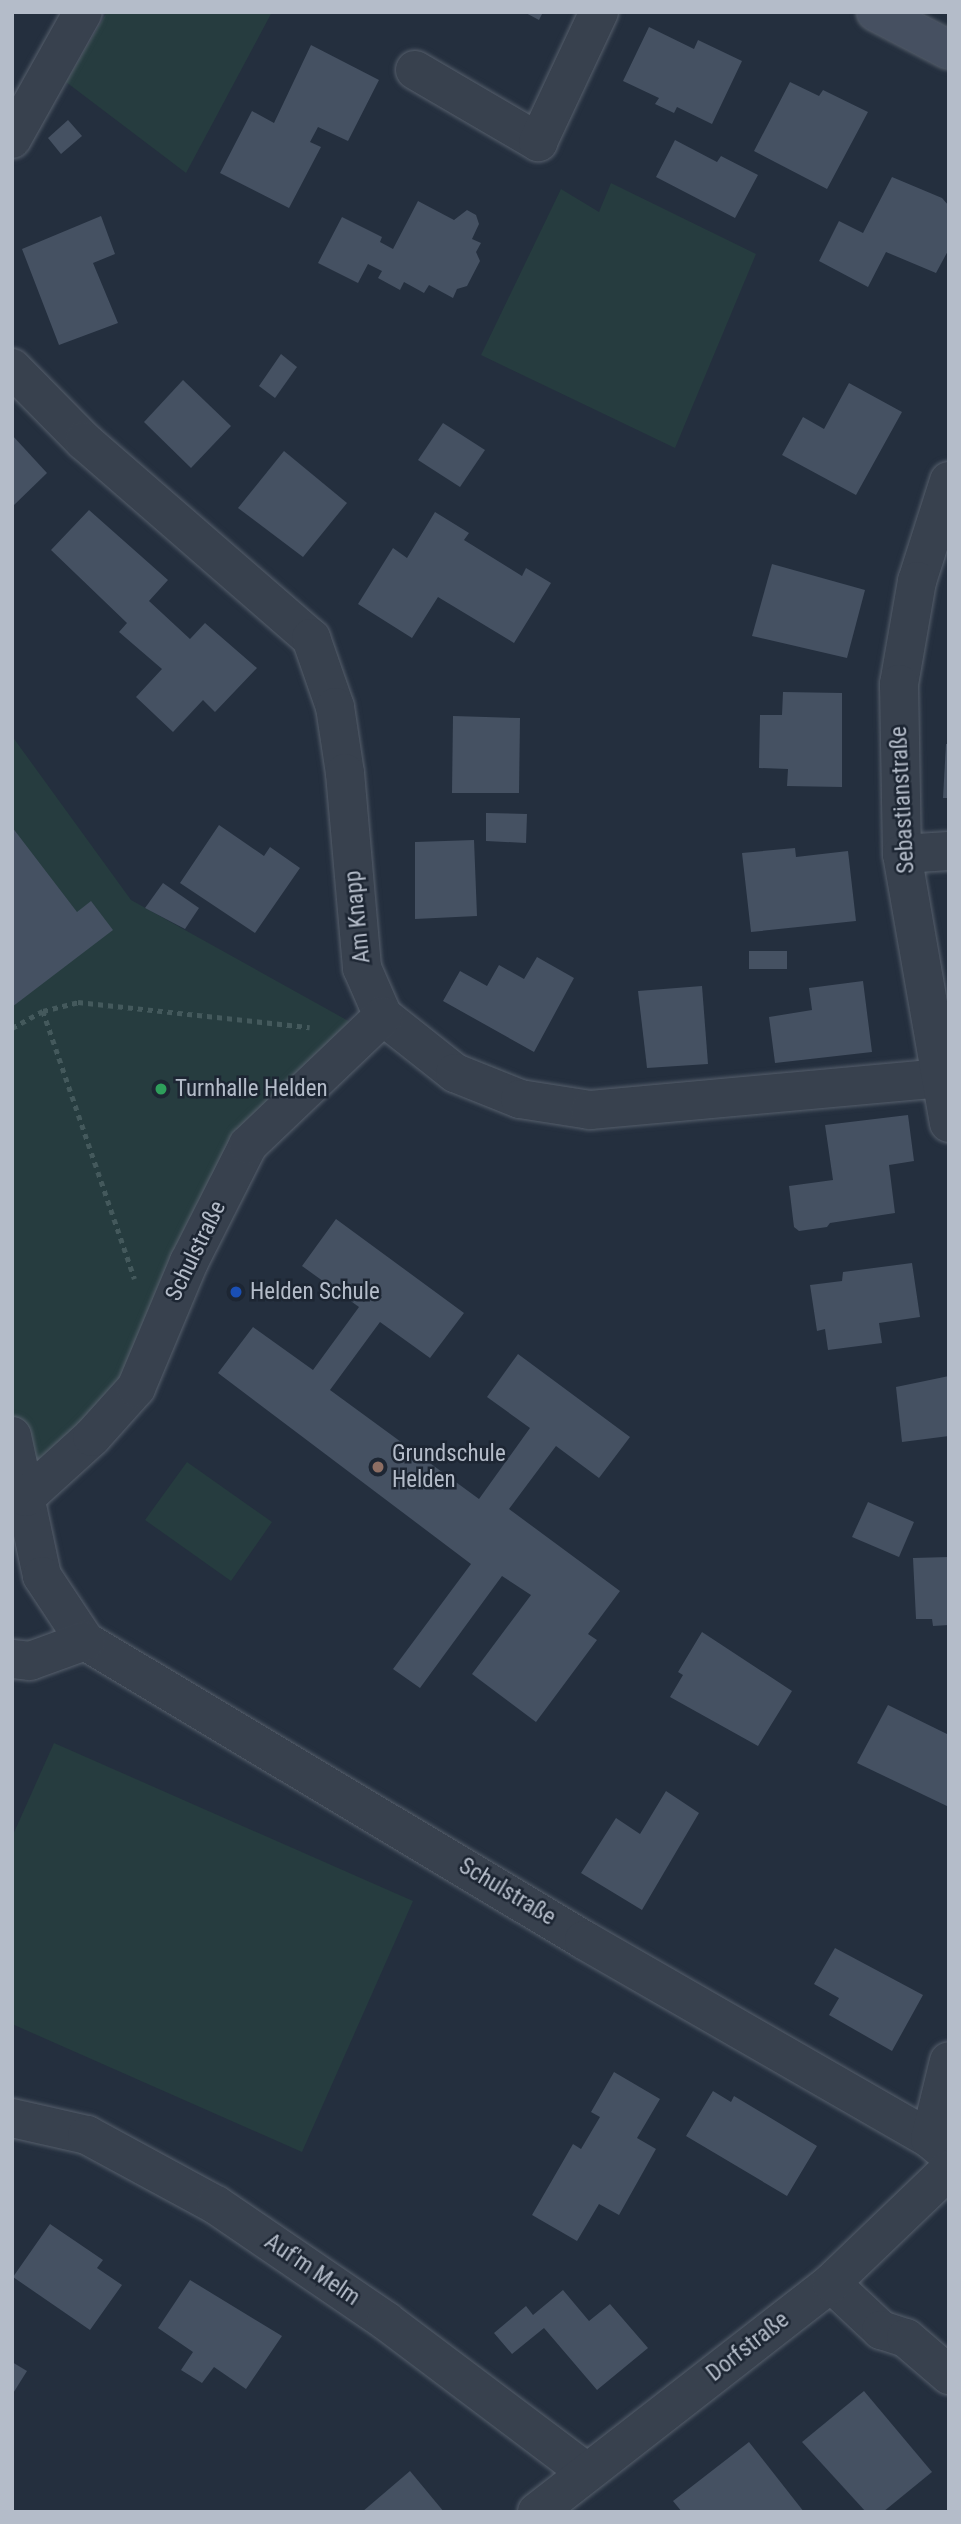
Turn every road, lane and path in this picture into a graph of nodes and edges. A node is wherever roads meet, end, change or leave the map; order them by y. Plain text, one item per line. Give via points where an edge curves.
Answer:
1 (83, 12) edge
2 (599, 12) edge
3 (876, 12) edge
4 (949, 50) edge
5 (415, 70) dead end
6 (12, 139) edge
7 (12, 368) edge
8 (949, 481) edge
9 (949, 851) edge
10 (902, 854) junction
11 (43, 1011) junction
12 (376, 1024) junction
13 (12, 1028) edge
14 (940, 1078) junction
15 (949, 1123) edge
16 (155, 1338) junction
17 (12, 1436) edge
18 (26, 1496) junction
19 (85, 1641) junction
20 (12, 1659) edge
21 (949, 2061) edge
22 (12, 2118) edge
23 (943, 2155) edge
24 (831, 2283) junction
25 (949, 2375) edge
26 (585, 2471) junction
27 (537, 2512) edge

1 - 6 street
2 - 5 street via 538,142
3 - 4 main road
7 - 12 street, Am Knapp via 84,441 312,638 335,707 362,968
8 - 10 street, Sebastianstraße via 917,582 898,684
9 - 10 street
10 - 14 street, Sebastianstraße
11 - 12 path via 78,1002
11 - 13 path
11 - 16 path
12 - 14 street, Am Knapp via 455,1073 520,1099 590,1110
12 - 16 street, Schulstraße via 248,1145
14 - 15 street, Sebastianstraße
16 - 18 street, Schulstraße via 136,1388 92,1437
17 - 18 street, Schulstraße
18 - 19 street, Schulstraße via 42,1576
19 - 20 street via 30,1661
19 - 23 street, Schulstraße
21 - 23 street
22 - 26 street, Auf'm Melm via 87,2135 216,2205 386,2321
23 - 24 street, Dorfstraße
24 - 25 street via 881,2330 906,2338
24 - 26 street, Dorfstraße
26 - 27 street, Dorfstraße

